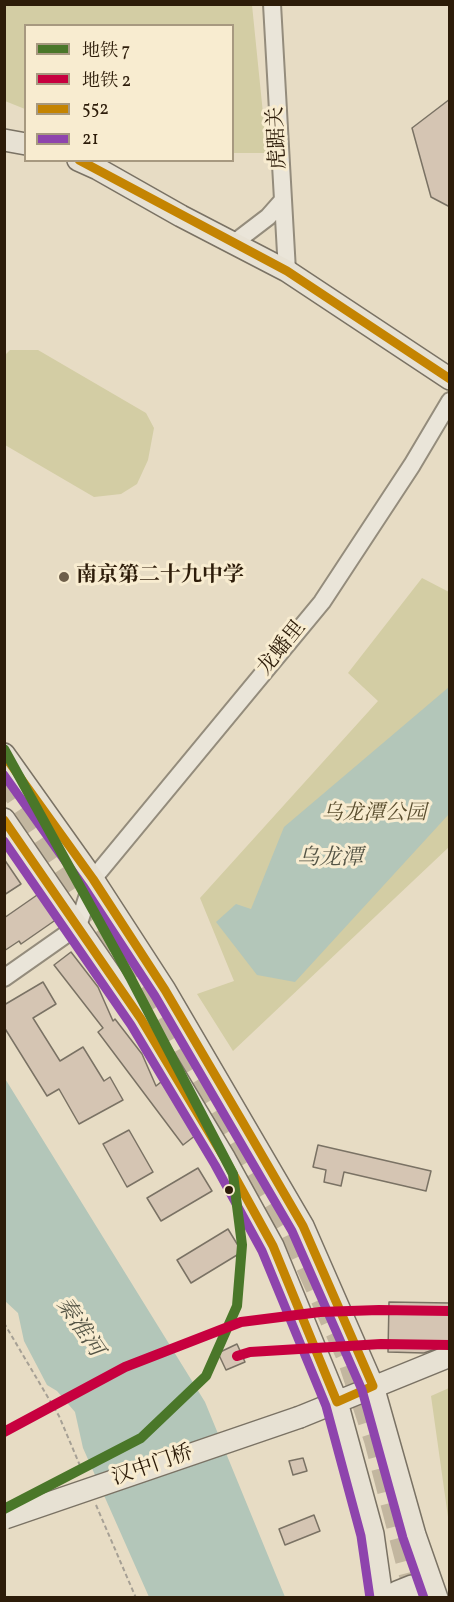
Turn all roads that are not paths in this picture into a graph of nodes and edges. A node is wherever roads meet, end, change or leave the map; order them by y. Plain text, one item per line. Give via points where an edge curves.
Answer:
1 (272, 4) edge
2 (4, 140) edge
3 (24, 144) edge
4 (82, 162) edge
5 (283, 200) junction
6 (234, 243) junction
7 (287, 271) junction
8 (450, 379) edge
9 (450, 401) edge
10 (4, 754) edge
11 (4, 819) edge
12 (93, 879) junction
13 (78, 926) junction
14 (4, 978) edge
15 (450, 1356) edge
16 (373, 1386) junction
17 (337, 1402) junction
18 (5, 1518) edge
19 (382, 1598) edge
20 (392, 1598) edge
21 (436, 1598) edge

1 - 5 street, 虎踞关
2 - 3 main road
4 - 6 main road
5 - 6 street
5 - 7 street, 虎踞关
6 - 7 main road
7 - 8 main road
9 - 12 street, 龙蟠里 via 322,602
10 - 12 main road
11 - 13 main road
12 - 13 street
12 - 16 main road via 165,990 303,1226
13 - 14 street
13 - 17 main road via 141,1019 273,1246
15 - 16 main road, 汉中门桥
16 - 17 main road, 汉中门桥
16 - 21 main road
17 - 18 main road, 汉中门桥, bridge
17 - 19 main road via 373,1534
20 - 21 main road via 412,1586 428,1589

